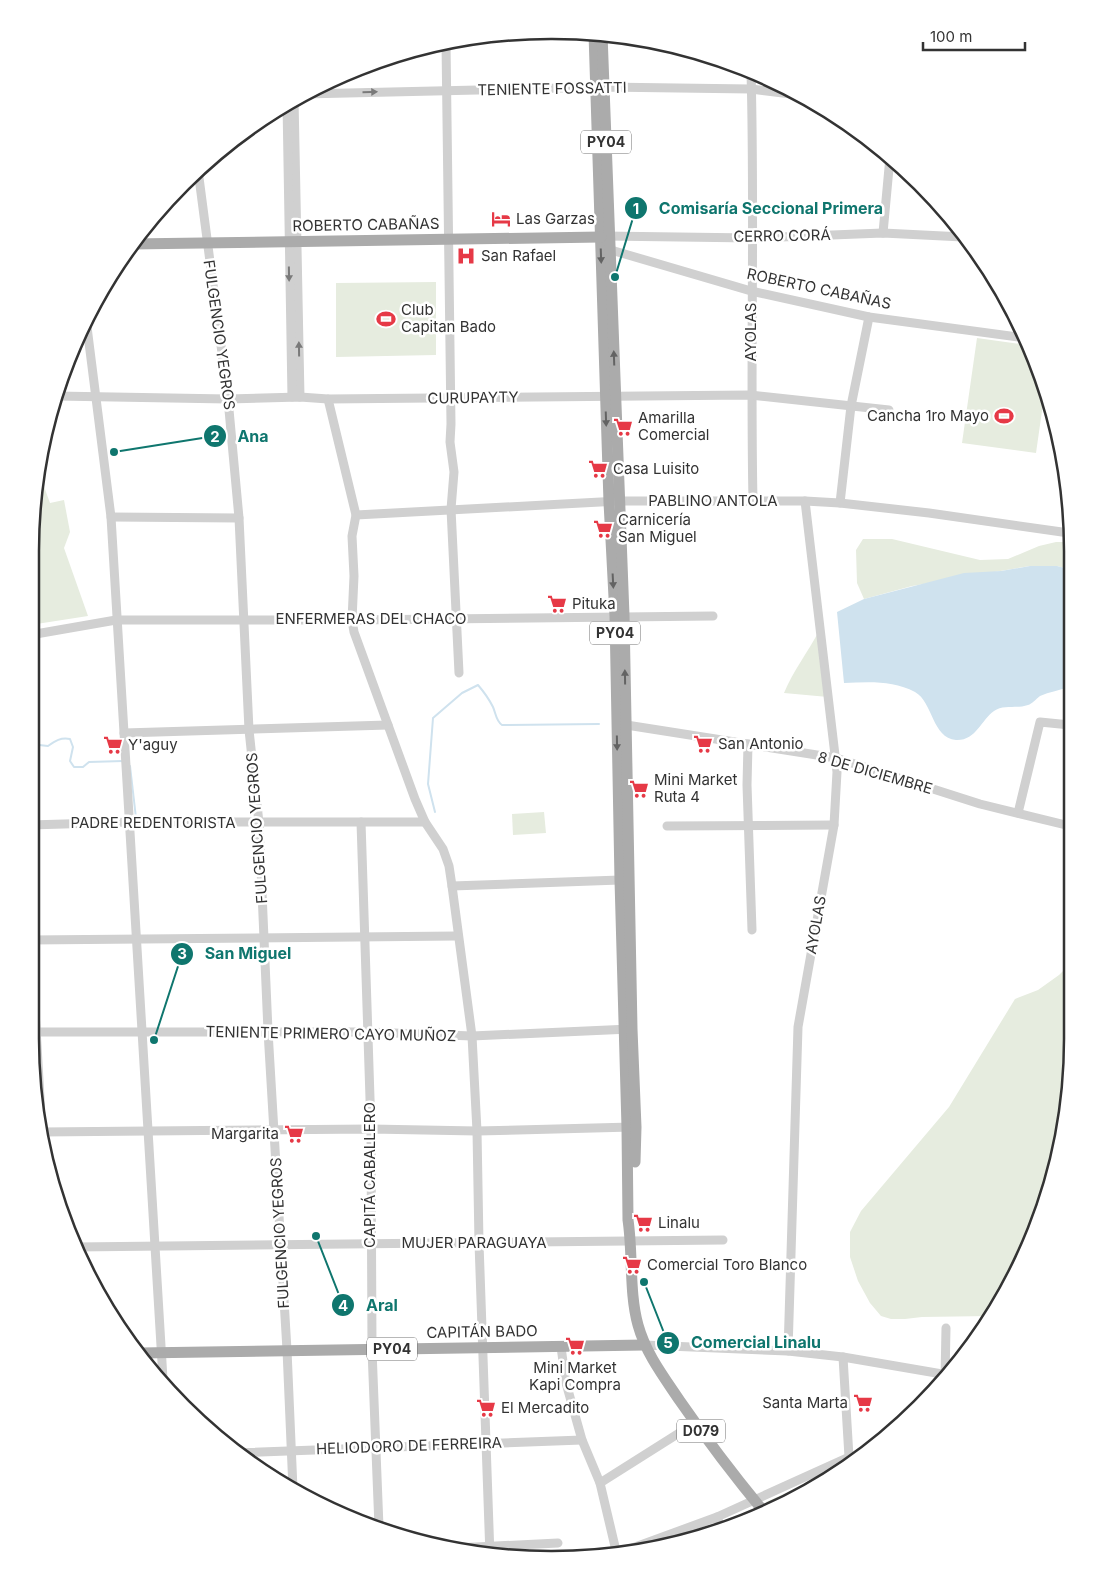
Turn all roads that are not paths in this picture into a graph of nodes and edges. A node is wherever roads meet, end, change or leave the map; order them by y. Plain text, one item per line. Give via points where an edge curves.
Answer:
1 (595, 41) edge
2 (602, 42) edge
3 (446, 50) edge
4 (442, 51) edge
5 (750, 79) edge
6 (600, 88) junction
7 (751, 89) junction
8 (445, 91) junction
9 (779, 92) edge
10 (322, 94) edge
11 (294, 108) edge
12 (286, 113) edge
13 (889, 165) edge
14 (199, 179) edge
15 (883, 233) junction
16 (605, 236) junction
17 (956, 237) edge
18 (753, 238) junction
19 (446, 239) junction
20 (292, 241) junction
21 (206, 243) junction
22 (142, 244) edge
23 (611, 250) junction
24 (751, 291) junction
25 (869, 317) junction
26 (88, 334) edge
27 (1016, 337) edge
28 (750, 395) junction
29 (63, 396) edge
30 (96, 396) junction
31 (610, 396) junction
32 (296, 397) junction
33 (448, 398) junction
34 (228, 399) junction
35 (328, 399) junction
36 (851, 406) junction
37 (889, 410) dead end
38 (753, 501) junction
39 (805, 501) junction
40 (614, 502) junction
41 (840, 503) junction
42 (451, 510) junction
43 (356, 515) junction
44 (111, 517) junction
45 (239, 518) junction
46 (1063, 533) edge
47 (620, 616) junction
48 (713, 616) dead end
49 (456, 619) junction
50 (116, 620) junction
51 (245, 620) junction
52 (352, 620) junction
53 (39, 633) edge
54 (459, 673) dead end
55 (622, 724) junction
56 (1064, 724) edge
57 (388, 725) junction
58 (250, 730) junction
59 (124, 733) junction
60 (748, 744) junction
61 (836, 758) junction
62 (1018, 813) junction
63 (131, 822) junction
64 (361, 822) junction
65 (426, 822) junction
66 (259, 823) junction
67 (1064, 824) edge
68 (39, 825) edge
69 (834, 825) junction
70 (667, 826) dead end
71 (749, 826) junction
72 (620, 880) junction
73 (452, 886) junction
74 (752, 930) dead end
75 (457, 936) junction
76 (366, 937) junction
77 (263, 938) junction
78 (138, 939) junction
79 (39, 940) edge
80 (628, 1030) junction
81 (39, 1032) edge
82 (142, 1032) junction
83 (268, 1032) junction
84 (368, 1032) junction
85 (472, 1036) junction
86 (632, 1127) junction
87 (371, 1129) junction
88 (148, 1130) junction
89 (274, 1130) junction
90 (477, 1131) junction
91 (48, 1132) edge
92 (631, 1237) junction
93 (723, 1240) dead end
94 (370, 1243) junction
95 (281, 1244) junction
96 (478, 1244) junction
97 (154, 1246) junction
98 (84, 1247) edge
99 (946, 1328) dead end
100 (644, 1345) junction
101 (483, 1346) junction
102 (562, 1347) junction
103 (287, 1350) junction
104 (372, 1350) junction
105 (788, 1351) junction
106 (161, 1352) junction
107 (146, 1353) edge
108 (843, 1357) junction
109 (946, 1366) edge
110 (163, 1373) edge
111 (939, 1375) edge
112 (696, 1423) junction
113 (582, 1440) junction
114 (486, 1444) junction
115 (376, 1448) junction
116 (292, 1451) junction
117 (250, 1453) edge
118 (851, 1454) edge
119 (837, 1464) edge
120 (293, 1482) edge
121 (600, 1483) junction
122 (754, 1501) junction
123 (759, 1507) edge
124 (717, 1517) junction
125 (379, 1521) edge
126 (719, 1523) edge
127 (656, 1540) edge
128 (558, 1543) dead end
129 (490, 1547) edge
130 (615, 1547) edge
131 (507, 1549) edge

1 - 6 main road, PY04
2 - 6 main road, PY04
3 - 8 street
4 - 8 street
5 - 7 street, AYOLAS
6 - 7 street, TENIENTE FOSSATTI
6 - 8 street, TENIENTE FOSSATTI
6 - 16 main road, PY04
7 - 9 street, TENIENTE FOSSATTI
7 - 18 street, AYOLAS
10 -> 8 street, TENIENTE FOSSATTI
8 - 19 street
11 - 20 street
12 - 20 street
13 - 15 street
14 - 21 street, FULGENCIO YEGROS
15 - 17 street, CERRO CORÁ
15 - 18 street, CERRO CORÁ
16 - 18 street, CERRO CORÁ
16 - 19 main road, ROBERTO CABAÑAS
16 - 23 main road, PY04
16 -> 31 main road, PY04
18 - 24 street, AYOLAS
19 - 20 main road, ROBERTO CABAÑAS
19 - 33 street
20 - 21 main road, ROBERTO CABAÑAS
20 - 32 street
21 - 22 main road, ROBERTO CABAÑAS
21 - 34 street, FULGENCIO YEGROS
23 - 24 street, ROBERTO CABAÑAS
31 -> 23 main road, PY04
24 - 25 street, ROBERTO CABAÑAS
24 - 28 street, AYOLAS
25 - 27 street, ROBERTO CABAÑAS
25 - 36 street
26 - 30 street
28 - 31 street, CURUPAYTY
28 - 36 street, CURUPAYTY
28 - 38 street, AYOLAS
29 - 30 street, CURUPAYTY
30 - 34 street, CURUPAYTY
30 - 44 street
31 - 33 street, CURUPAYTY
31 - 40 main road, PY04
32 - 34 street, CURUPAYTY
32 - 35 street, CURUPAYTY
33 - 35 street, CURUPAYTY
33 - 42 street via 445,424 454,472
34 - 45 street, FULGENCIO YEGROS
35 - 43 street
36 - 37 street, CURUPAYTY
36 - 41 street
38 - 39 street, PABLINO ANTOLA
38 - 40 street, PABLINO ANTOLA
39 - 41 street, PABLINO ANTOLA
39 - 61 street, AYOLAS
40 - 42 street, PABLINO ANTOLA
40 - 47 main road, PY04
41 - 46 street, PABLINO ANTOLA
42 - 43 street, PABLINO ANTOLA
42 - 49 street
43 - 52 street via 352,536
44 - 45 street
44 - 50 street
45 - 51 street, FULGENCIO YEGROS
47 - 48 street, ENFERMERAS DEL CHACO
47 - 49 street, ENFERMERAS DEL CHACO
47 - 55 main road, PY04
49 - 52 street, ENFERMERAS DEL CHACO
49 - 54 street
50 - 51 street, ENFERMERAS DEL CHACO
50 - 53 street, ENFERMERAS DEL CHACO
50 - 59 street
51 - 52 street, ENFERMERAS DEL CHACO
51 - 58 street, FULGENCIO YEGROS
52 - 57 street
55 - 60 street, 8 DE DICIEMBRE
55 -> 72 main road, PY04
55 - 80 main road, PY04
56 - 62 street via 1040,722
57 - 58 street
57 - 65 street
58 - 59 street
58 - 66 street, FULGENCIO YEGROS
59 - 63 street
60 - 61 street, 8 DE DICIEMBRE
60 - 71 street
61 - 62 street, 8 DE DICIEMBRE
61 - 69 street, AYOLAS
62 - 67 street, 8 DE DICIEMBRE
63 - 66 street, PADRE REDENTORISTA
63 - 68 street, PADRE REDENTORISTA
63 - 78 street
64 - 65 street, PADRE REDENTORISTA
64 - 66 street, PADRE REDENTORISTA
64 - 76 street, CAPITÁ CABALLERO
65 - 73 street via 443,849
66 - 77 street, FULGENCIO YEGROS
69 - 71 street
69 - 105 street, AYOLAS via 798,1027
70 - 71 street
71 - 74 street
72 - 73 street
72 - 80 main road, PY04
73 - 75 street
75 - 76 street
75 - 85 street
76 - 77 street
76 - 84 street, CAPITÁ CABALLERO
77 - 78 street
77 - 83 street, FULGENCIO YEGROS
78 - 79 street
78 - 82 street
80 - 85 street, TENIENTE PRIMERO CAYO MUÑOZ
80 - 86 main road, PY04
81 - 82 street, TENIENTE PRIMERO CAYO MUÑOZ
82 - 83 street, TENIENTE PRIMERO CAYO MUÑOZ
82 - 88 street
83 - 84 street, TENIENTE PRIMERO CAYO MUÑOZ
83 - 89 street, FULGENCIO YEGROS
84 - 85 street, TENIENTE PRIMERO CAYO MUÑOZ
84 - 87 street, CAPITÁ CABALLERO
85 - 90 street
86 - 90 street
86 - 92 main road, PY04
87 - 89 street
87 - 90 street
87 - 94 street, CAPITÁ CABALLERO
88 - 89 street
88 - 91 street
88 - 97 street
89 - 95 street, FULGENCIO YEGROS
90 - 96 street
92 - 93 street, MUJER PARAGUAYA
92 - 96 street, MUJER PARAGUAYA
92 - 100 main road, PY04 via 635,1309
94 - 95 street, MUJER PARAGUAYA
94 - 96 street, MUJER PARAGUAYA
94 - 104 street, CAPITÁ CABALLERO
95 - 97 street, MUJER PARAGUAYA
95 - 103 street, FULGENCIO YEGROS
96 - 101 street
97 - 98 street, MUJER PARAGUAYA
97 - 106 street
99 - 109 street
100 - 102 main road, CAPITÁN BADO / PY04
100 - 105 street
100 - 112 main road, D079
101 - 102 main road, CAPITÁN BADO / PY04
101 - 104 main road, CAPITÁN BADO / PY04
101 - 114 street
102 - 113 street via 566,1383
103 - 104 main road, CAPITÁN BADO / PY04
103 - 106 main road, CAPITÁN BADO / PY04
103 - 116 street, FULGENCIO YEGROS
104 - 115 street, CAPITÁ CABALLERO
105 - 108 street
106 - 107 main road, CAPITÁN BADO / PY04
106 - 110 street
108 - 111 street
108 - 118 street
112 - 121 street
112 - 122 main road, D079
113 - 114 street, HELIODORO DE FERREIRA
113 - 121 street
114 - 115 street, HELIODORO DE FERREIRA
114 - 129 street
115 - 116 street, HELIODORO DE FERREIRA
115 - 125 street, CAPITÁ CABALLERO
116 - 117 street, HELIODORO DE FERREIRA
116 - 120 street, FULGENCIO YEGROS
119 - 122 street
121 - 130 street
122 - 123 main road, D079
122 - 124 street
124 - 126 street
124 - 127 street
128 - 131 street

